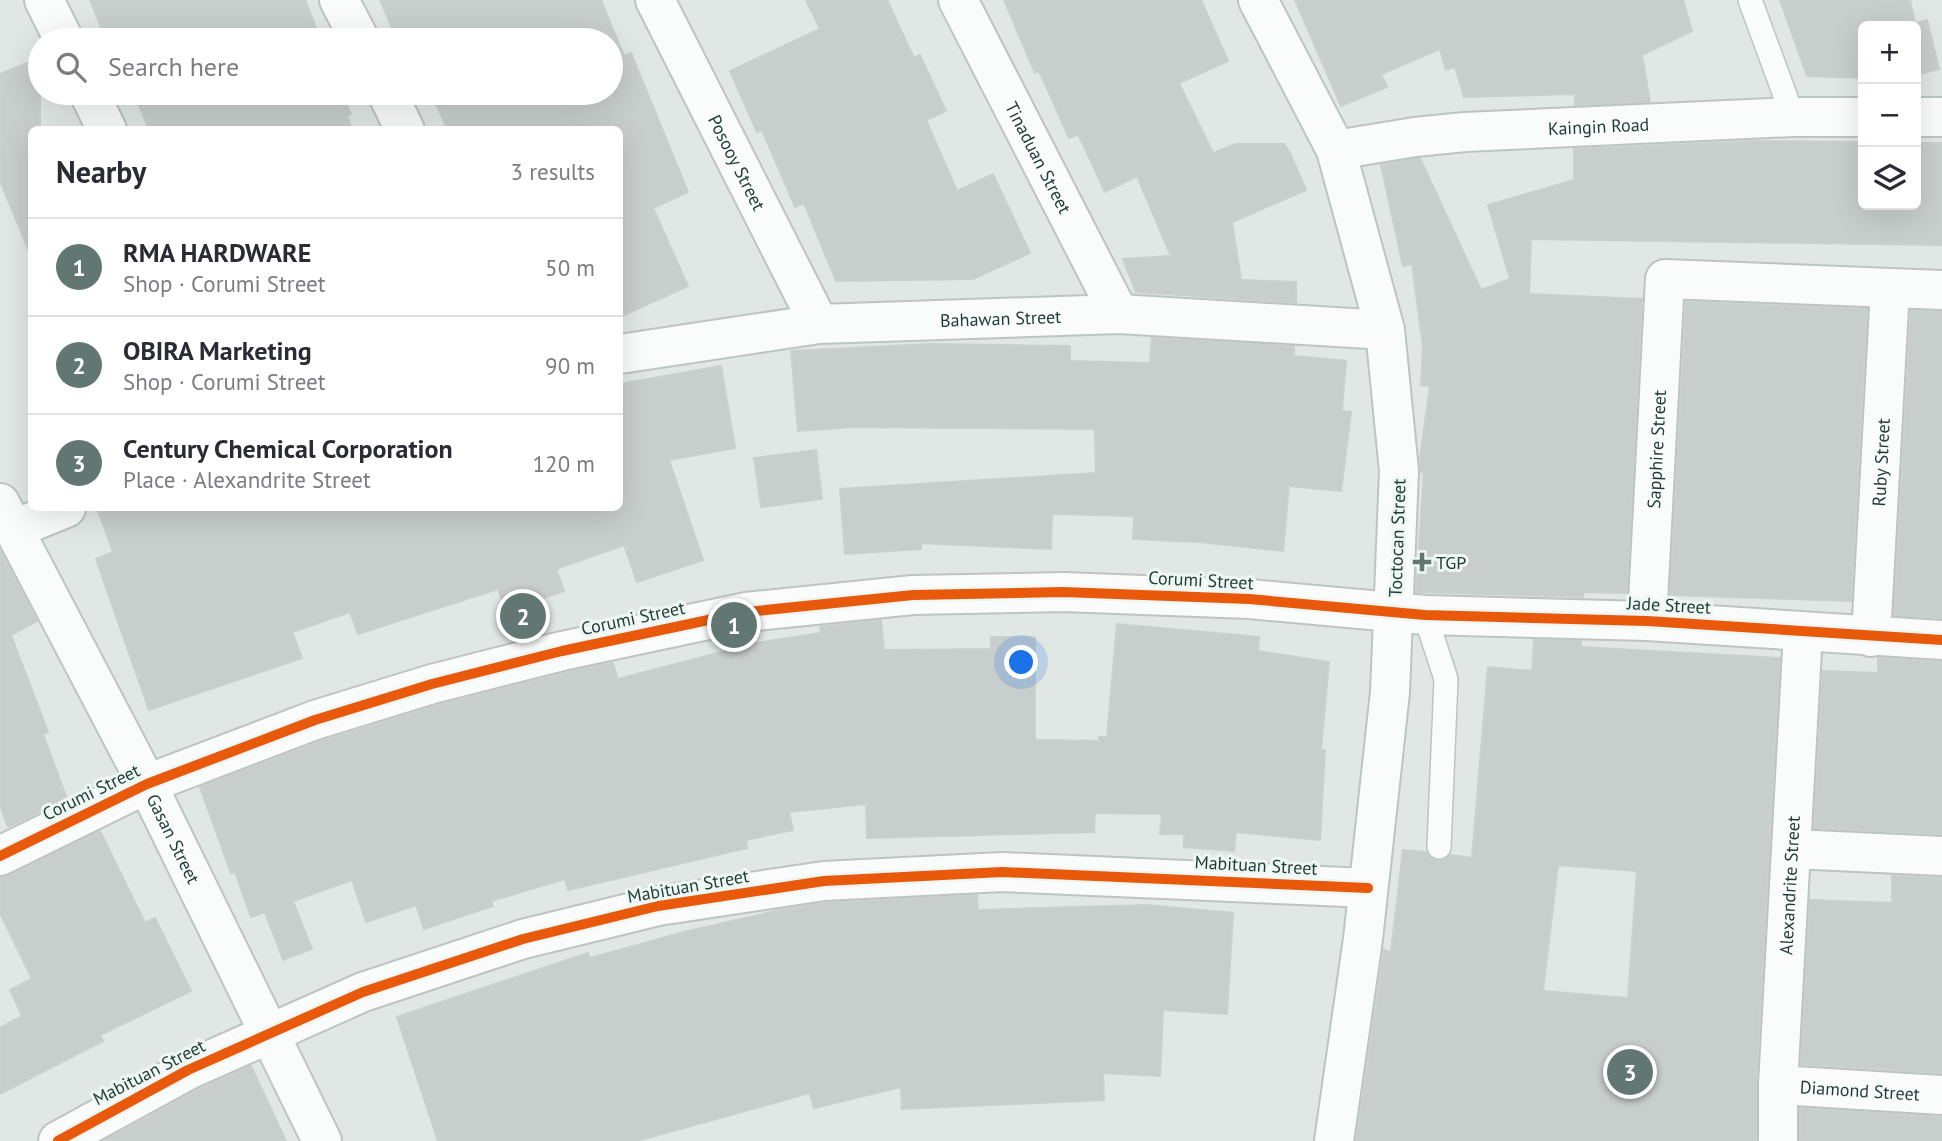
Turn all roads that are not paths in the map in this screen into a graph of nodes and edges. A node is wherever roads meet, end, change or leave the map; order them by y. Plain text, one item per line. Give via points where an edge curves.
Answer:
1 (44, 0) edge
2 (339, 0) edge
3 (655, 0) edge
4 (958, 0) edge
5 (1258, 0) edge
6 (1750, 0) edge
7 (58, 28) edge
8 (354, 28) edge
9 (95, 105) edge
10 (393, 105) edge
11 (1793, 117) junction
12 (1858, 117) edge
13 (1921, 117) edge
14 (1942, 117) edge
15 (105, 126) edge
16 (403, 126) edge
17 (1336, 150) junction
18 (1890, 289) junction
19 (1942, 290) edge
20 (1119, 314) junction
21 (819, 324) junction
22 (1385, 330) junction
23 (623, 354) edge
24 (53, 511) edge
25 (4, 522) edge
26 (1409, 614) junction
27 (1647, 621) junction
28 (1804, 632) junction
29 (1871, 637) junction
30 (1942, 640) edge
31 (147, 784) junction
32 (1439, 847) dead end
33 (1793, 849) junction
34 (0, 856) edge
35 (1942, 856) edge
36 (1368, 888) junction
37 (269, 1033) junction
38 (1778, 1085) junction
39 (1942, 1094) edge
40 (58, 1141) edge
41 (322, 1141) edge
42 (1334, 1141) edge
43 (1778, 1141) edge

1 - 7 street
2 - 8 street
3 - 21 street, Posooy Street
4 - 20 street, Tinaduan Street
5 - 17 street, Toctocan Street
6 - 11 lane
9 - 15 street
10 - 16 street
11 - 12 street, Kaingin Road
11 - 17 street, Kaingin Road via 1465,132
13 - 14 street
17 - 22 street, Toctocan Street
18 - 19 street
18 - 27 street, Sapphire Street via 1665,279
18 - 29 street, Ruby Street
20 - 21 street, Bahawan Street
20 - 22 street, Bahawan Street
21 - 23 street, Bahawan Street
22 - 26 street, Toctocan Street
24 - 25 street
25 - 31 street, Gasan Street
26 - 27 street, Jade Street
26 - 31 street, Corumi Street via 1249,599 1063,592 913,595 746,612 432,684 315,720
26 - 32 lane via 1446,679
26 - 36 street, Toctocan Street via 1390,692
27 - 28 street, Jade Street
28 - 29 street, Jade Street
28 - 33 street, Alexandrite Street
29 - 30 street, Jade Street
31 - 34 street, Corumi Street
31 - 37 street, Gasan Street
33 - 35 street
33 - 38 street, Alexandrite Street
36 - 37 street, Mabituan Street via 1002,872 824,881 658,906 523,939 363,992
36 - 42 street, Toctocan Street
37 - 40 street, Mabituan Street via 188,1070
37 - 41 street, Gasan Street
38 - 39 street, Diamond Street
38 - 43 street, Alexandrite Street

